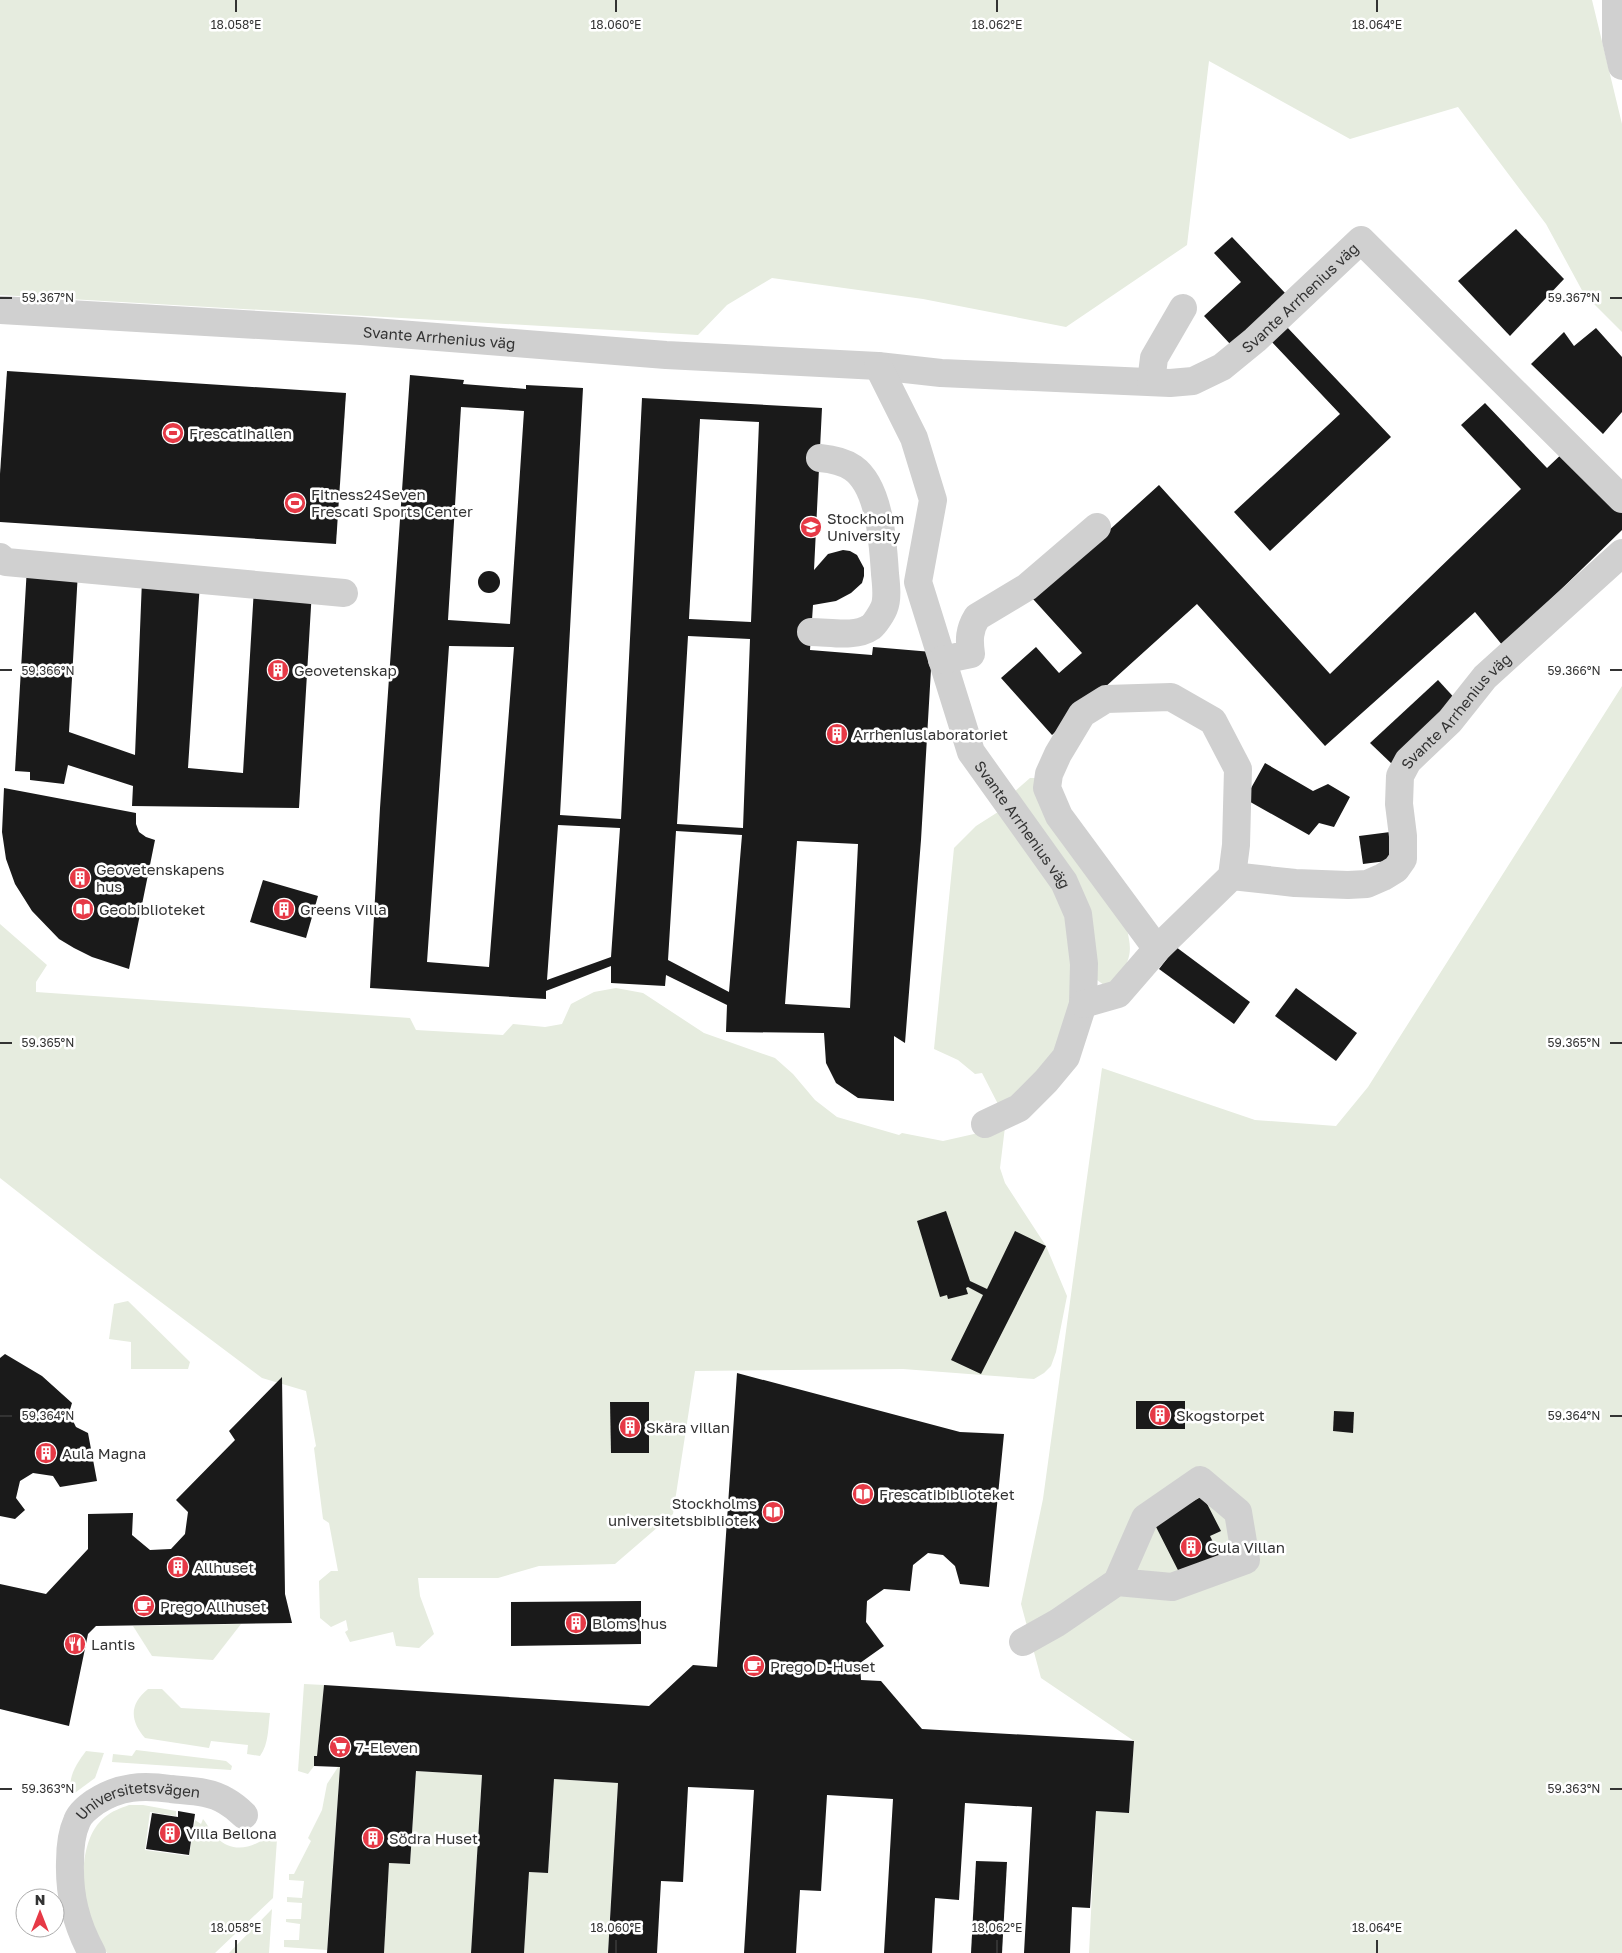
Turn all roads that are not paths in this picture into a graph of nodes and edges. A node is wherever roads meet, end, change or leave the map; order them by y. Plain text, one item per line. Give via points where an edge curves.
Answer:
1 (1616, 0) edge
2 (1622, 66) edge
3 (1183, 308) dead end
4 (0, 311) edge
5 (878, 366) junction
6 (1151, 382) junction
7 (820, 458) dead end
8 (1622, 499) edge
9 (1097, 526) dead end
10 (1622, 553) edge
11 (0, 558) edge
12 (918, 582) junction
13 (886, 587) junction
14 (344, 593) dead end
15 (811, 632) dead end
16 (942, 660) junction
17 (1232, 876) junction
18 (1157, 949) junction
19 (1083, 1004) junction
20 (985, 1124) dead end
21 (1117, 1582) junction
22 (1023, 1642) dead end
23 (244, 1815) dead end
24 (92, 1953) edge

1 - 2 street via 1616,40
3 - 6 street via 1154,358
4 - 5 street, Svante Arrhenius väg via 361,331 666,355
5 - 6 street, Svante Arrhenius väg via 941,373
5 - 12 street, Svante Arrhenius väg via 914,438 933,500
6 - 8 street, Svante Arrhenius väg via 1193,381 1222,367 1361,240
7 - 13 street via 836,460 853,468 866,483 883,538
9 - 16 street via 1027,587 977,618 969,638 979,659
10 - 17 street, Svante Arrhenius väg via 1485,677 1450,721 1408,761 1400,776 1403,859 1396,869 1368,884 1348,886
11 - 14 street via 6,562
12 - 13 street
12 - 16 street, Svante Arrhenius väg
13 - 15 street via 885,608 872,626 855,634
16 - 19 street, Svante Arrhenius väg via 971,752 1064,882 1078,914 1084,964
17 - 18 street
17 - 18 street via 1238,769 1213,721 1171,697 1106,699 1082,714 1058,754 1047,788 1059,816
18 - 19 street via 1118,994
19 - 20 street, Svante Arrhenius väg via 1066,1057 1019,1108
21 - 21 street via 1172,1586 1246,1560 1238,1512 1200,1480 1144,1518
21 - 22 street
23 - 24 street, Universitetsvägen via 225,1800 208,1793 150,1786 109,1793 88,1806 73,1830 70,1874 72,1903 80,1931

